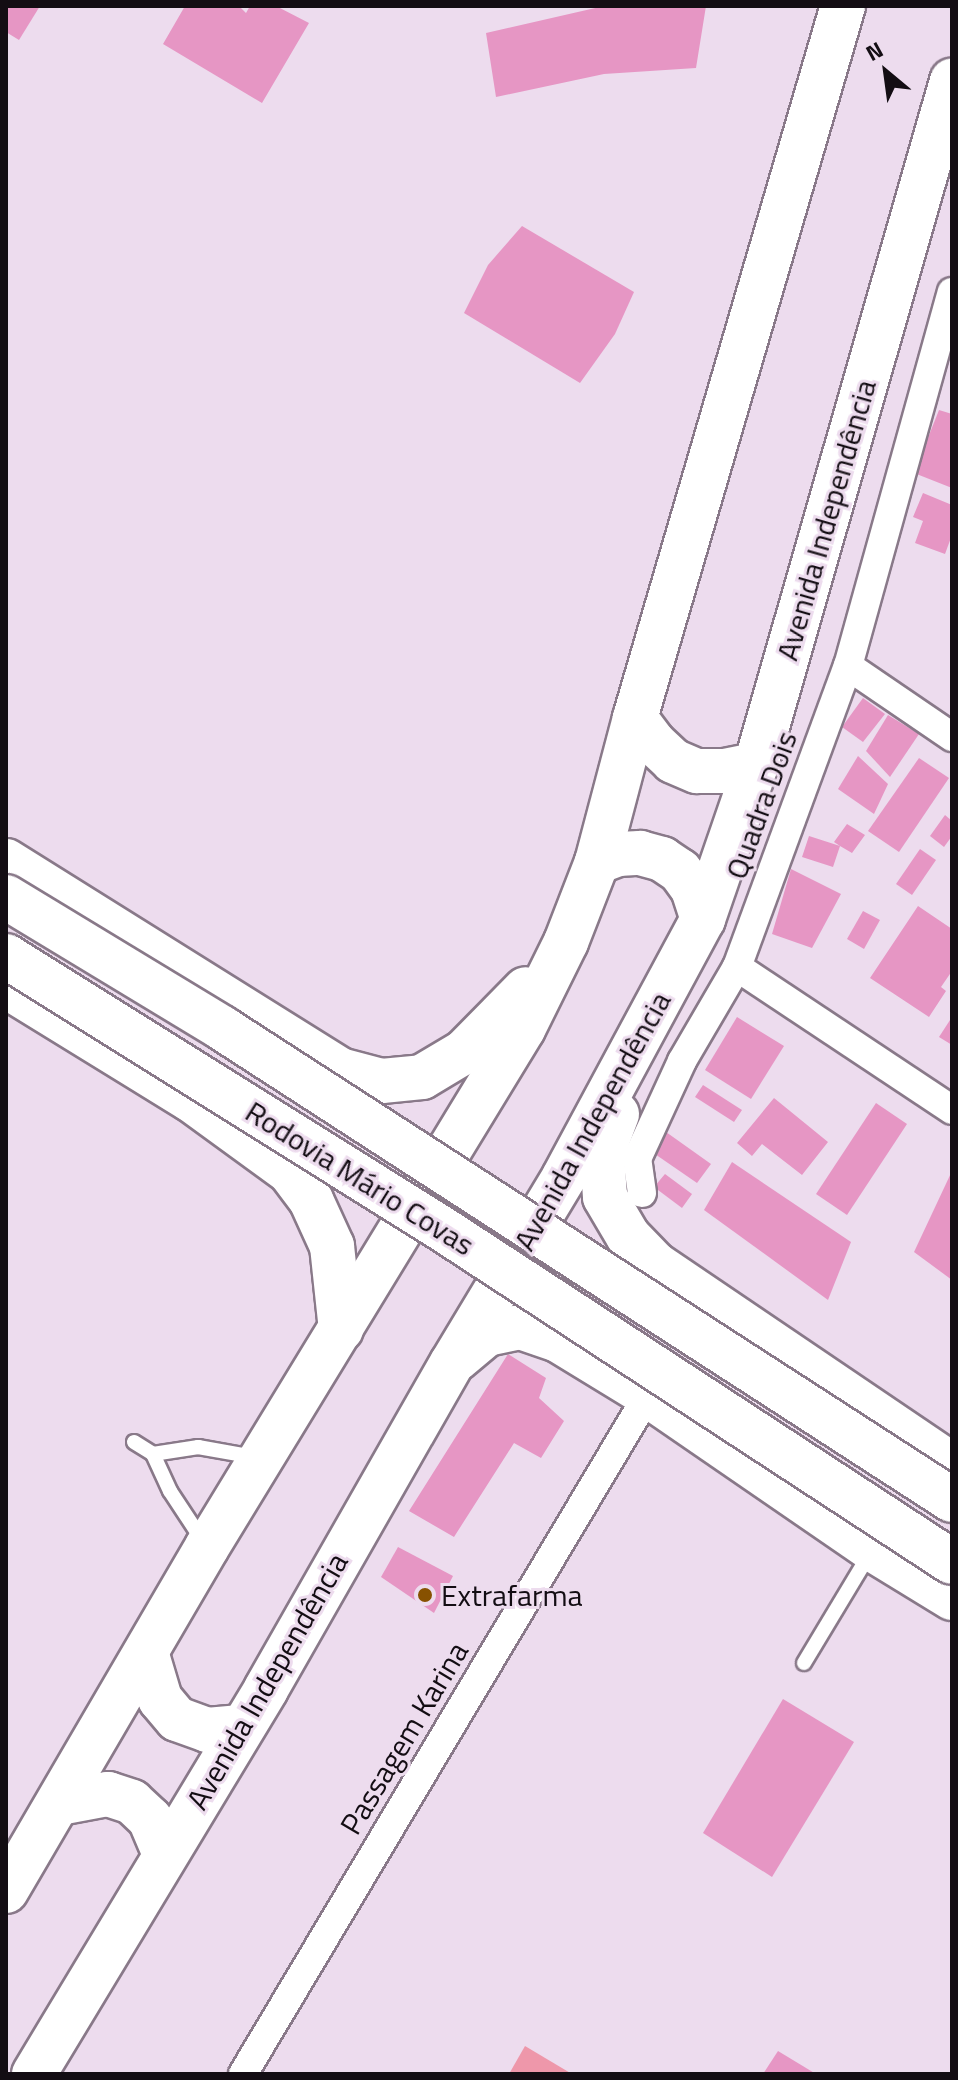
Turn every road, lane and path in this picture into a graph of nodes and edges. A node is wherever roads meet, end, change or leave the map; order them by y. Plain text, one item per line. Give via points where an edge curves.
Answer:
1 (843, 6) edge
2 (952, 81) edge
3 (952, 292) edge
4 (942, 375) edge
5 (848, 666) junction
6 (635, 718) junction
7 (952, 737) edge
8 (756, 765) junction
9 (6, 861) edge
10 (597, 862) junction
11 (6, 897) edge
12 (703, 919) junction
13 (566, 942) junction
14 (6, 956) edge
15 (737, 967) junction
16 (6, 986) edge
17 (658, 1005) junction
18 (952, 1110) edge
19 (642, 1193) dead end
20 (341, 1330) junction
21 (452, 1363) junction
22 (648, 1395) junction
23 (134, 1442) dead end
24 (153, 1454) junction
25 (264, 1459) junction
26 (952, 1465) edge
27 (952, 1500) edge
28 (207, 1547) junction
29 (872, 1549) junction
30 (952, 1562) edge
31 (952, 1598) edge
32 (147, 1655) junction
33 (804, 1663) dead end
34 (241, 1727) junction
35 (59, 1803) junction
36 (165, 1855) junction
37 (6, 1891) edge
38 (34, 2074) edge
39 (243, 2074) edge

1 - 6 main road
2 - 8 main road, Avenida Independência
3 - 4 street, Quadra Dois
4 - 5 street, Quadra Dois
5 - 7 street
5 - 15 street, Quadra Dois
6 - 8 main road via 673,761 697,771
6 - 10 main road
8 - 12 main road, Avenida Independência
9 - 13 main road via 340,1070 382,1081 422,1077 464,1052
10 - 12 main road via 618,854 662,859 693,889
10 - 13 main road
11 - 27 main road, Rodovia Mário Covas, bridge via 222,1028
12 - 17 main road, Avenida Independência
13 - 20 main road via 523,1029
14 - 30 main road, Rodovia Mário Covas, bridge via 441,1228
15 - 18 street
15 - 19 street, Quadra Dois via 682,1061 637,1159
16 - 20 main road via 190,1099 290,1172 311,1200 332,1246
17 - 21 main road, Avenida Independência via 564,1177
17 - 26 main road via 602,1154 605,1197 617,1223 655,1264
20 - 25 main road
21 - 22 main road via 487,1334 520,1327 558,1340
21 - 34 main road, Avenida Independência
22 - 29 main road
22 - 39 street, Passagem Karina
23 - 24 lane
24 - 25 lane via 198,1447
24 - 28 lane
25 - 28 main road
28 - 32 main road
29 - 31 main road
29 - 33 lane
32 - 34 main road via 160,1699 177,1719 207,1730
32 - 35 main road
34 - 36 main road, Avenida Independência
35 - 36 main road via 108,1794 132,1802 150,1819
35 - 37 main road
36 - 38 main road, Avenida Independência

